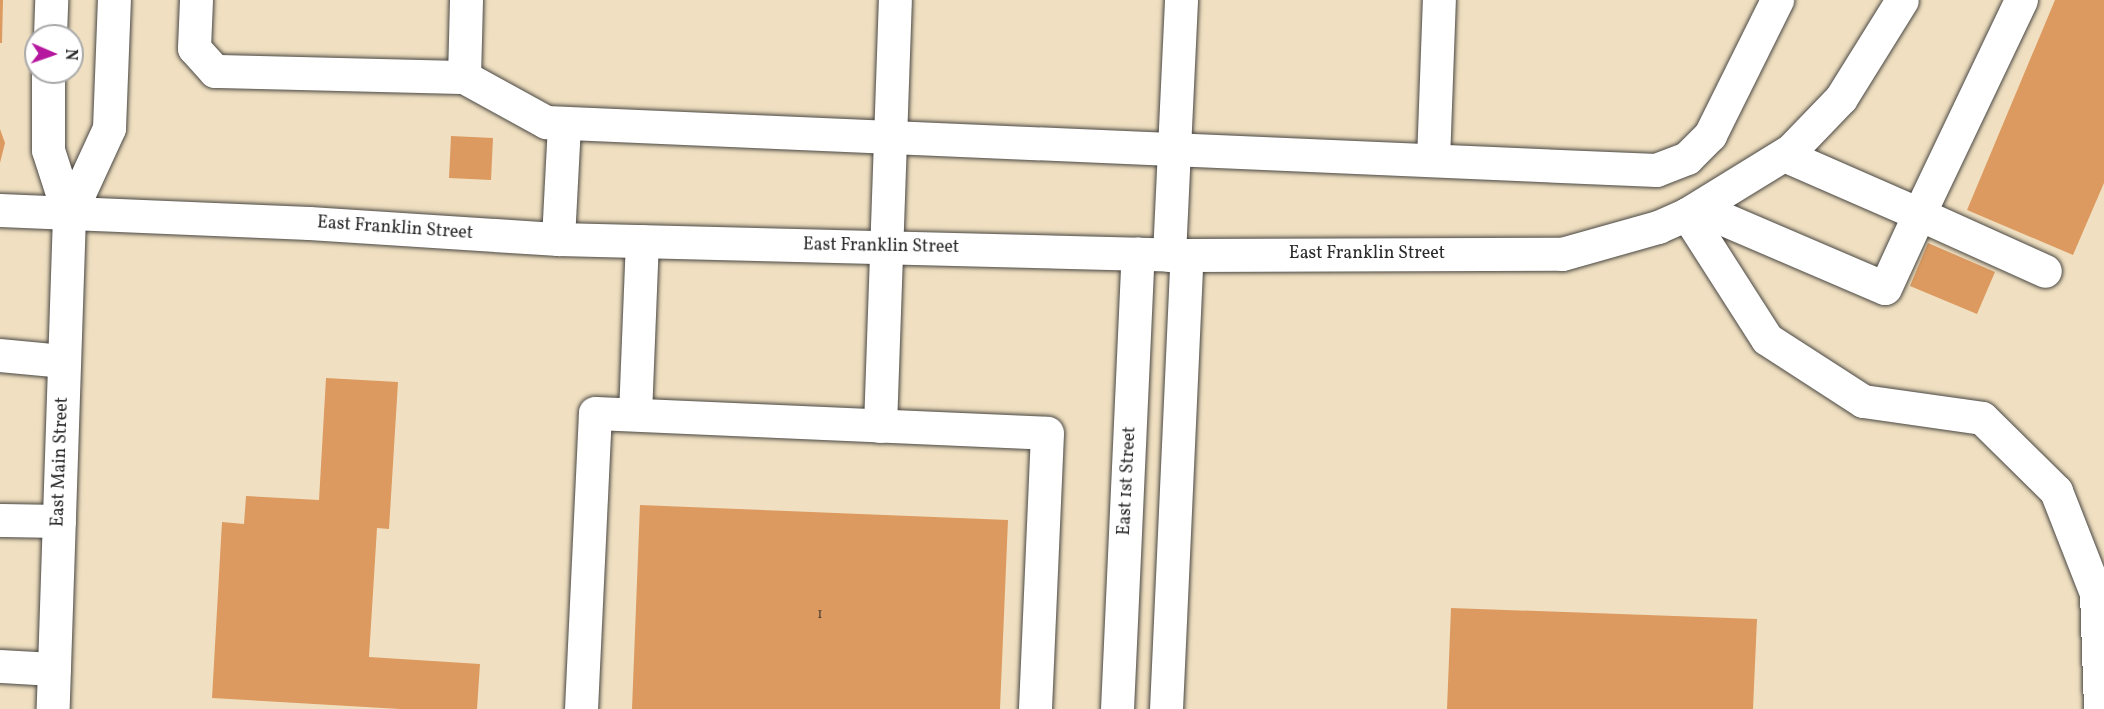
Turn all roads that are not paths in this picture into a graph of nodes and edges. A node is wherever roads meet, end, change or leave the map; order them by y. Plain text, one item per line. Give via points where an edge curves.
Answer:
1 (51, 0) edge
2 (114, 0) edge
3 (196, 0) edge
4 (466, 0) edge
5 (895, 0) edge
6 (1181, 0) edge
7 (1439, 0) edge
8 (1777, 0) edge
9 (1902, 0) edge
10 (2021, 0) edge
11 (50, 24) edge
12 (464, 77) junction
13 (48, 84) edge
14 (564, 123) junction
15 (890, 137) junction
16 (1174, 149) junction
17 (1784, 155) junction
18 (1433, 160) junction
19 (0, 210) edge
20 (1693, 211) junction
21 (1919, 214) junction
22 (69, 215) junction
23 (558, 239) junction
24 (642, 241) junction
25 (885, 248) junction
26 (1165, 254) junction
27 (2044, 271) dead end
28 (0, 355) edge
29 (64, 361) junction
30 (635, 414) junction
31 (880, 426) junction
32 (0, 520) edge
33 (59, 521) junction
34 (0, 666) edge
35 (54, 669) junction
36 (53, 709) edge
37 (581, 709) edge
38 (1035, 709) edge
39 (1117, 709) edge
40 (1166, 709) edge
41 (2100, 709) edge

1 - 11 street
2 - 22 street, East Main Street via 108,128
3 - 12 street via 195,48 215,71
4 - 12 street
5 - 15 street
6 - 16 street
7 - 18 street
8 - 18 street via 1710,135 1687,158 1656,170
9 - 17 street, East Franklin Street via 1841,98
10 - 21 street
12 - 14 street via 546,122
13 - 22 street, East Main Street via 48,150
14 - 15 street
14 - 23 street
15 - 16 street
15 - 25 street
16 - 18 street
16 - 26 street
17 - 20 street, East Franklin Street
17 - 21 street
19 - 22 street, East Franklin Street
20 - 21 street via 1885,288
20 - 26 street, East Franklin Street via 1658,227 1562,254
20 - 41 street via 1767,339 1863,401 1982,418 2056,492 2096,593
21 - 27 street
22 - 23 street, East Franklin Street via 309,223
22 - 29 street, East Main Street
23 - 24 street, East Franklin Street
24 - 25 street, East Franklin Street
24 - 30 street
25 - 26 street, East Franklin Street
25 - 31 street
26 - 39 street, East 1st Street
26 - 40 street
28 - 29 street
29 - 33 street, East Main Street
30 - 31 street
30 - 37 street via 595,413
31 - 38 street via 1047,433
32 - 33 street
33 - 35 street, East Main Street
34 - 35 street
35 - 36 street, East Main Street

